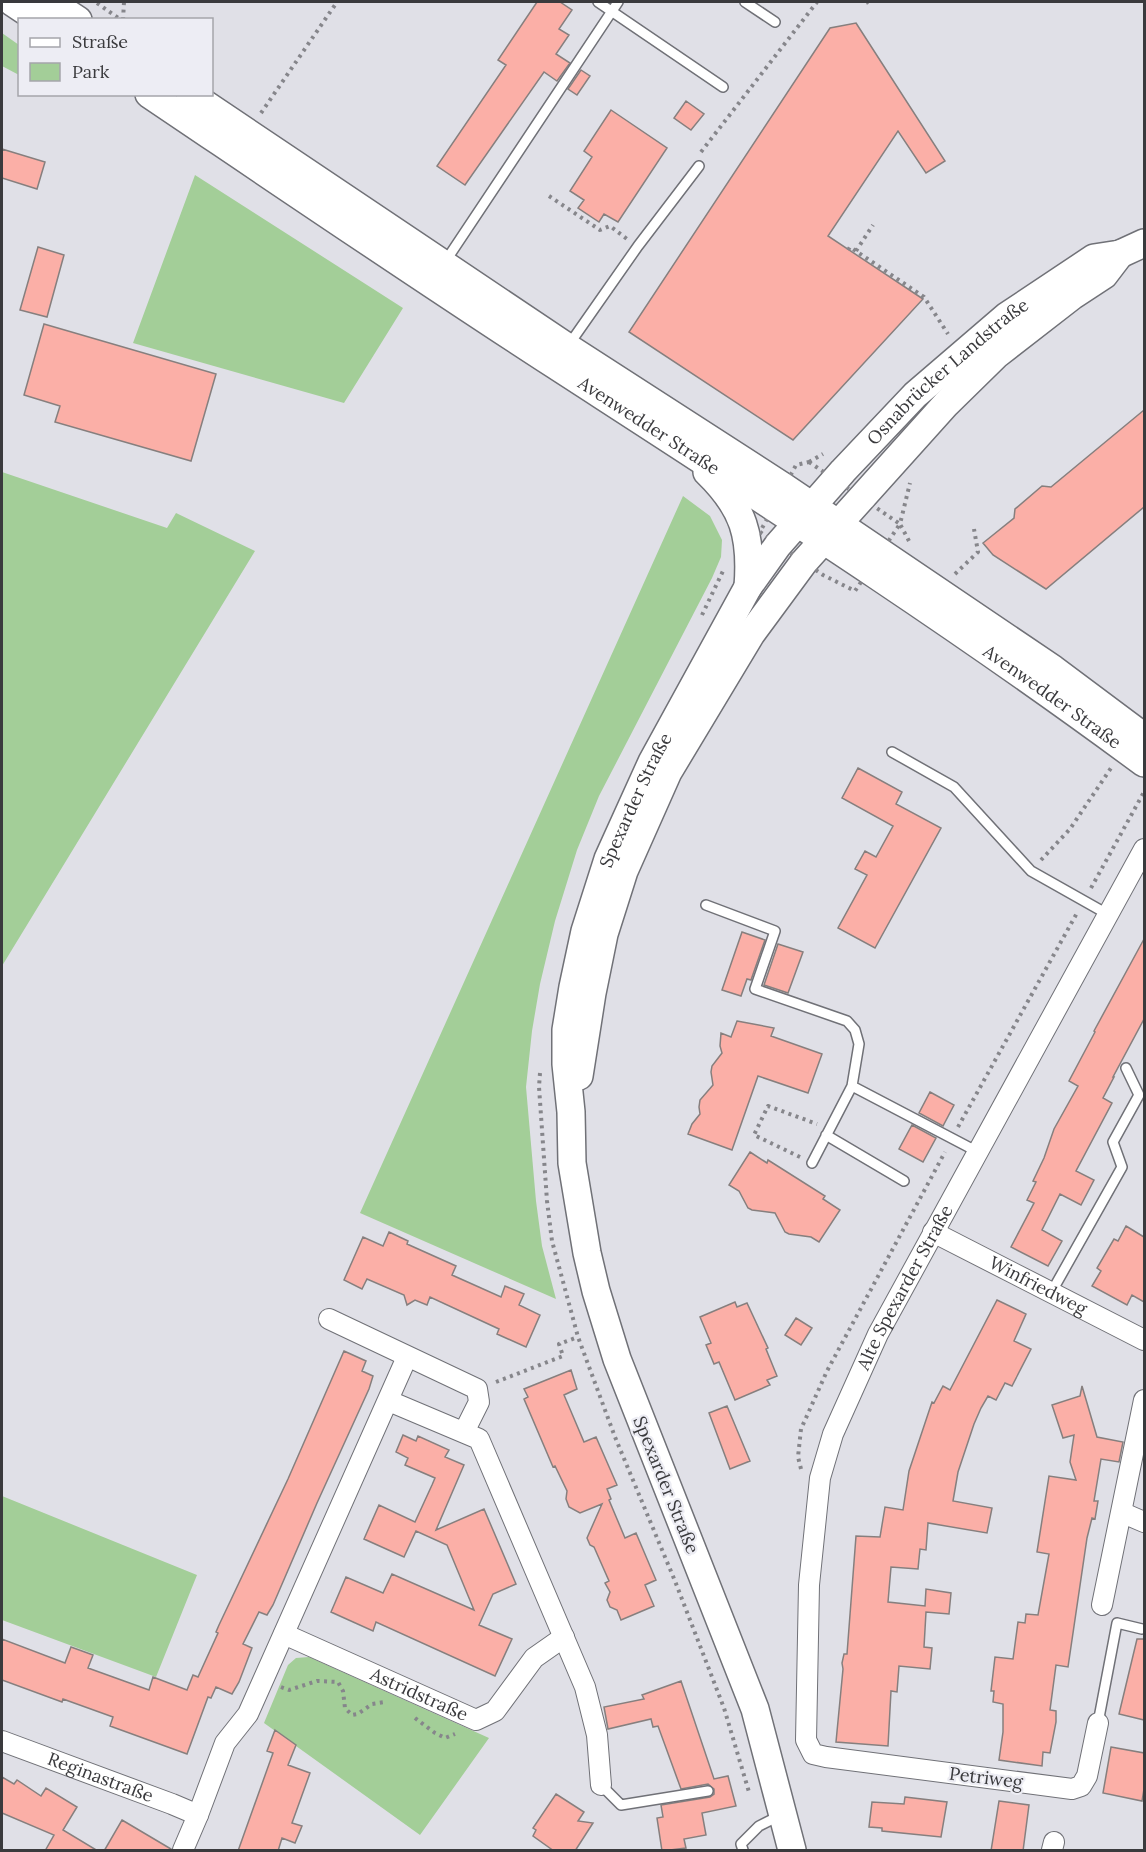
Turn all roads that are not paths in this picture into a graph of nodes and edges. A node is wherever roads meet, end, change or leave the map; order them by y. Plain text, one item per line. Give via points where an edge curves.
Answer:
1 (598, 2) edge
2 (618, 2) edge
3 (745, 2) edge
4 (35, 8) edge
5 (612, 11) junction
6 (79, 12) edge
7 (776, 22) dead end
8 (723, 87) dead end
9 (152, 96) edge
10 (193, 96) edge
11 (699, 166) road end
12 (1144, 243) edge
13 (1120, 254) junction
14 (437, 273) junction
15 (562, 356) junction
16 (680, 446) junction
17 (804, 514) junction
18 (832, 533) junction
19 (748, 587) junction
20 (1144, 736) edge
21 (892, 752) dead end
22 (1144, 763) edge
23 (1144, 849) edge
24 (706, 905) dead end
25 (1109, 915) junction
26 (1126, 1068) dead end
27 (852, 1086) junction
28 (572, 1112) junction
29 (828, 1132) junction
30 (978, 1152) junction
31 (812, 1163) road end
32 (904, 1181) dead end
33 (933, 1232) junction
34 (1051, 1293) junction
35 (329, 1320) dead end
36 (1144, 1340) edge
37 (407, 1357) junction
38 (1144, 1400) edge
39 (389, 1401) junction
40 (464, 1432) junction
41 (1123, 1513) junction
42 (1144, 1522) edge
43 (1102, 1605) dead end
44 (1142, 1629) dead end
45 (284, 1634) junction
46 (564, 1637) junction
47 (1098, 1724) joint
48 (2, 1741) edge
49 (826, 1757) joint
50 (601, 1785) joint
51 (708, 1791) dead end
52 (784, 1814) junction
53 (198, 1815) junction
54 (183, 1851) edge
55 (742, 1851) edge
56 (792, 1851) edge

1 - 5 lane
2 - 5 lane
3 - 7 lane
4 - 6 main road
5 - 8 lane
5 - 14 lane
9 - 14 main road, Avenwedder Straße
10 - 14 main road, Avenwedder Straße
11 - 15 lane
12 - 13 main road, Osnabrücker Landstraße
13 - 17 main road, Osnabrücker Landstraße via 1094,258 1007,316 915,395
13 - 18 main road, Osnabrücker Landstraße via 1104,275 988,363 946,404
14 - 15 main road, Avenwedder Straße
15 - 16 main road, Avenwedder Straße
15 - 17 main road, Avenwedder Straße
16 - 17 main road, Avenwedder Straße
16 - 19 main road via 717,482 741,516 747,533
17 - 18 main road, Avenwedder Straße
17 - 19 main road, Spexarder Straße
18 - 20 main road, Avenwedder Straße via 1053,669
18 - 22 main road, Avenwedder Straße
18 - 28 main road, Spexarder Straße via 804,562 751,634 668,772 646,817 604,934
19 - 28 main road, Spexarder Straße via 651,762 608,859 585,931 566,1030
21 - 25 lane via 954,787 1031,871
23 - 25 street, Alte Spexarder Straße
24 - 27 lane via 775,931 754,989 847,1021 855,1030 859,1044
25 - 30 street, Alte Spexarder Straße
26 - 34 lane via 1139,1095 1113,1142 1122,1167
27 - 29 lane
27 - 30 lane
28 - 52 main road, Spexarder Straße via 572,1163 596,1292 645,1434 755,1709
29 - 31 lane
29 - 32 lane
30 - 33 street, Alte Spexarder Straße
33 - 34 street, Winfriedweg
33 - 49 street, Alte Spexarder Straße via 878,1334 833,1434 820,1478 809,1585 806,1740 813,1754
34 - 36 street, Winfriedweg
35 - 37 street
37 - 39 street
37 - 40 street via 477,1389 479,1402
38 - 41 street
39 - 40 street
39 - 45 street
40 - 46 street via 479,1439
41 - 42 street
41 - 43 street
44 - 47 lane via 1117,1623
45 - 46 street, Astridstraße via 476,1720 495,1711 534,1658
45 - 53 street via 248,1714 225,1743
46 - 50 street via 585,1687 597,1735
47 - 49 street, Petriweg via 1087,1776 1081,1786 1072,1789
48 - 53 street, Reginastraße
50 - 51 lane via 621,1805
52 - 55 lane via 759,1826 741,1844
52 - 56 main road, Spexarder Straße
53 - 54 street

